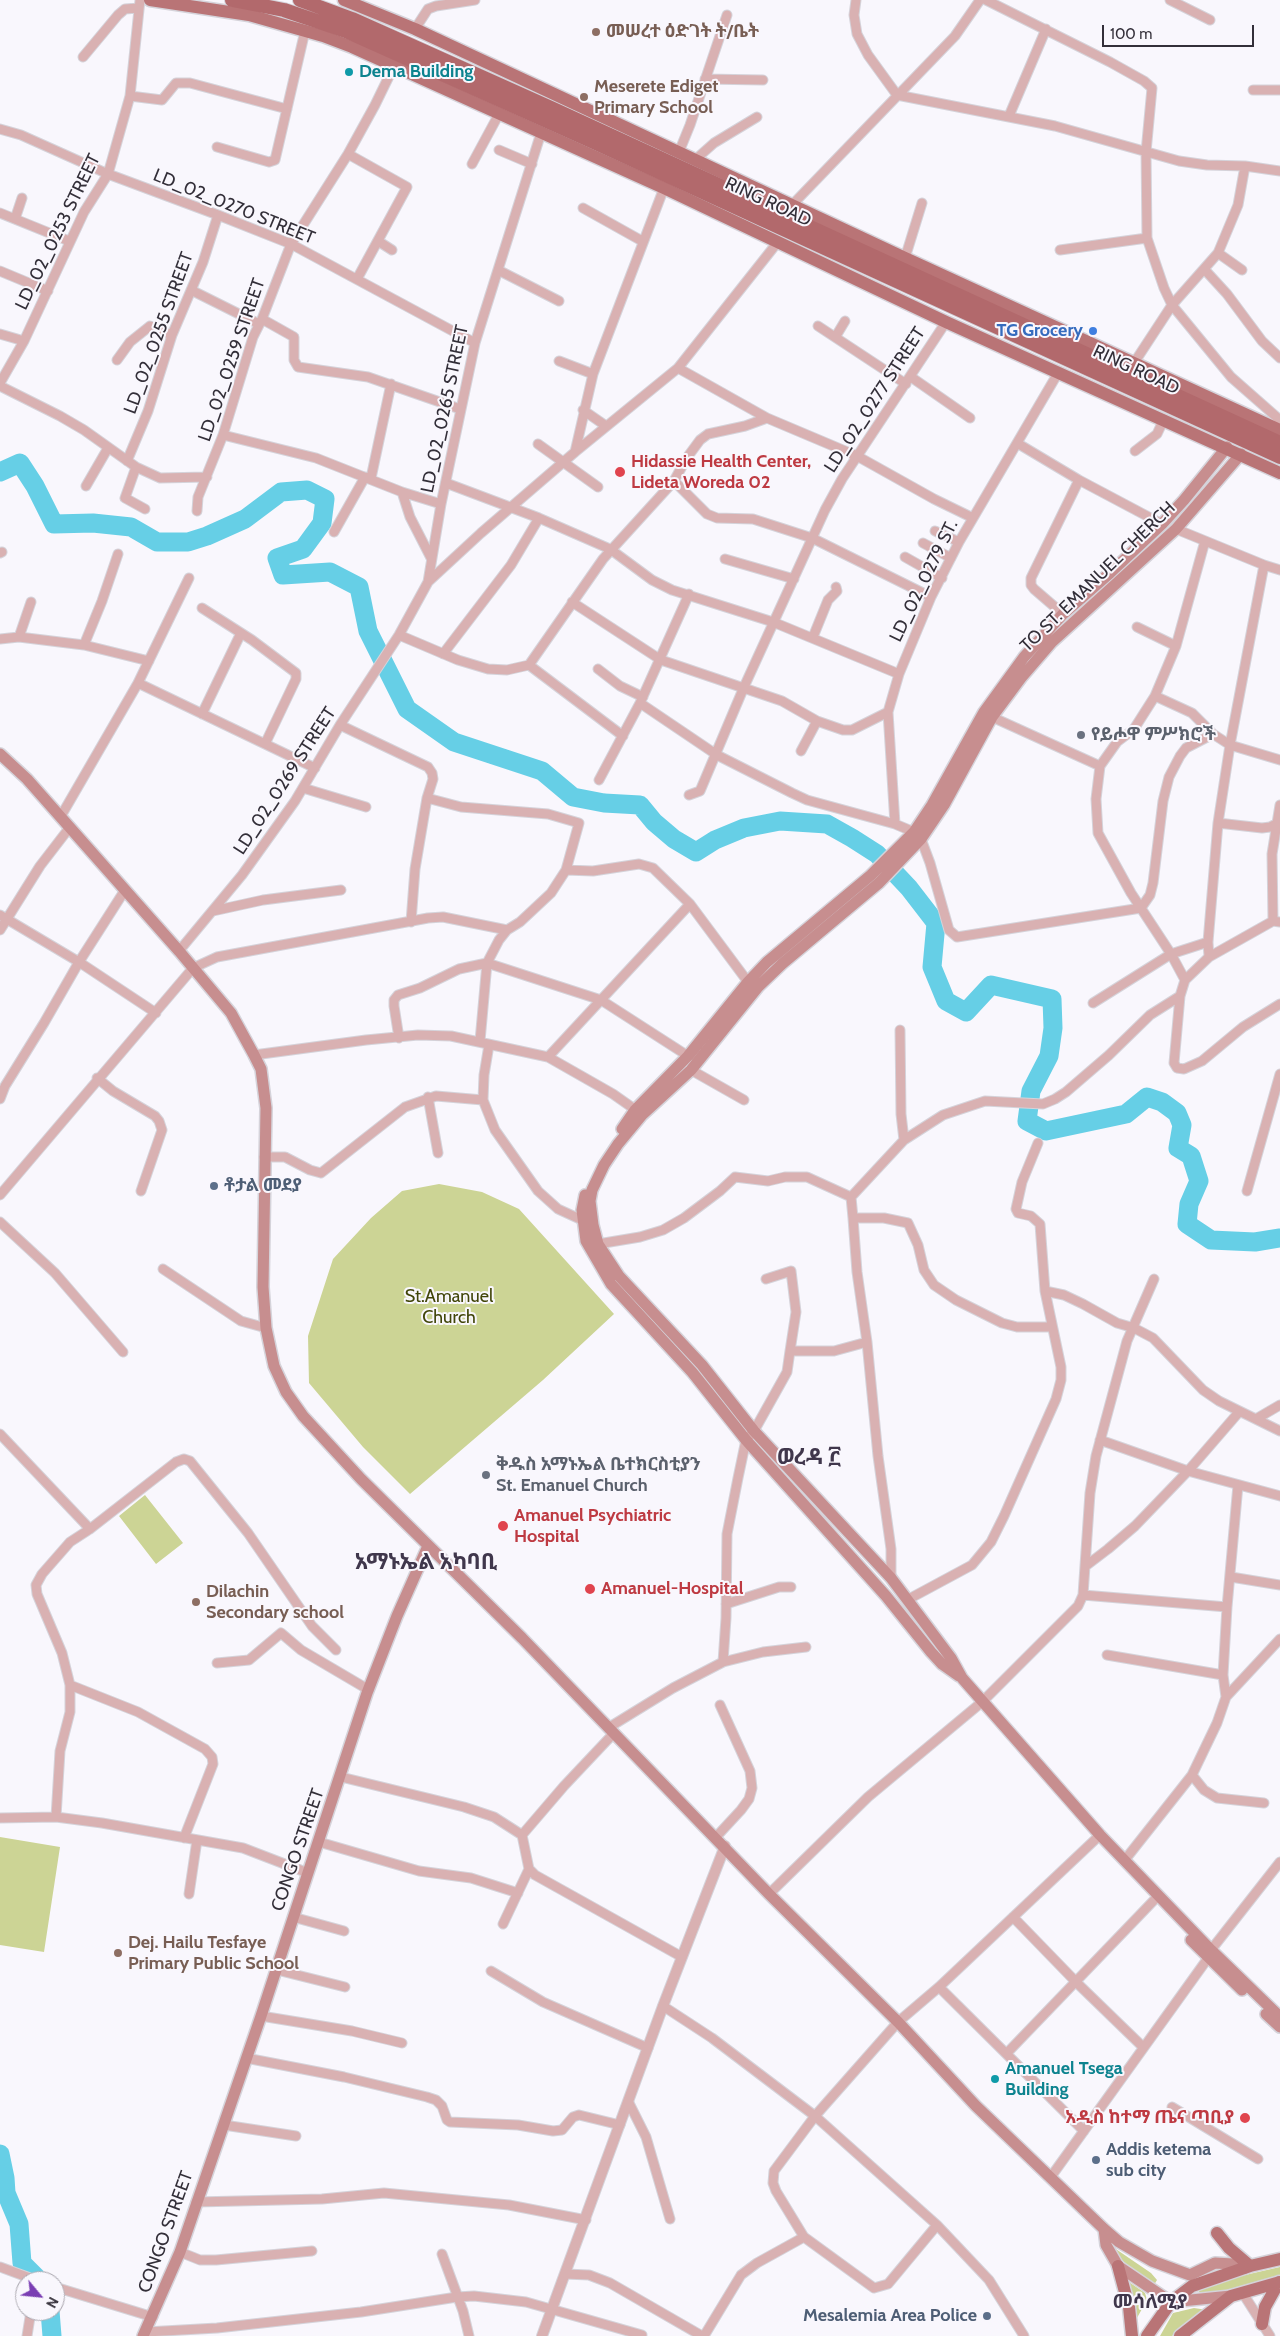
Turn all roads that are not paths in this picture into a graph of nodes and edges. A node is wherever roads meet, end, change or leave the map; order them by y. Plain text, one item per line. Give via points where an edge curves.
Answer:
1 (150, 0) edge
2 (232, 0) edge
3 (300, 0) edge
4 (344, 0) edge
5 (475, 0) edge
6 (856, 0) edge
7 (980, 0) edge
8 (986, 0) edge
9 (1170, 0) edge
10 (139, 4) edge
11 (727, 15) dead end
12 (1210, 20) dead end
13 (415, 29) junction
14 (1046, 29) junction
15 (305, 31) junction
16 (83, 57) dead end
17 (394, 66) junction
18 (705, 79) junction
19 (763, 80) dead end
20 (1253, 90) dead end
21 (1280, 90) edge
22 (897, 95) junction
23 (130, 96) junction
24 (287, 109) junction
25 (499, 114) junction
26 (1009, 116) junction
27 (757, 117) dead end
28 (0, 129) edge
29 (541, 133) junction
30 (217, 147) dead end
31 (499, 150) dead end
32 (679, 152) junction
33 (1146, 152) junction
34 (348, 154) junction
35 (696, 159) junction
36 (472, 164) dead end
37 (532, 164) junction
38 (1245, 166) junction
39 (1280, 171) edge
40 (108, 174) junction
41 (664, 188) junction
42 (22, 198) dead end
43 (922, 203) dead end
44 (792, 205) junction
45 (582, 208) dead end
46 (0, 213) edge
47 (218, 215) junction
48 (15, 219) junction
49 (1147, 238) junction
50 (69, 241) junction
51 (378, 241) junction
52 (642, 241) junction
53 (777, 243) junction
54 (291, 244) junction
55 (392, 250) dead end
56 (1060, 250) dead end
57 (1218, 253) junction
58 (905, 258) junction
59 (498, 270) junction
60 (1205, 270) junction
61 (1242, 270) dead end
62 (0, 271) edge
63 (357, 279) junction
64 (191, 290) junction
65 (48, 291) junction
66 (559, 300) dead end
67 (1172, 305) junction
68 (845, 320) dead end
69 (261, 321) junction
70 (946, 322) junction
71 (818, 326) dead end
72 (0, 334) edge
73 (172, 335) junction
74 (836, 336) junction
75 (24, 341) junction
76 (475, 343) junction
77 (1280, 358) edge
78 (117, 360) dead end
79 (559, 361) dead end
80 (1134, 363) junction
81 (678, 368) junction
82 (1058, 373) junction
83 (593, 374) junction
84 (909, 381) junction
85 (0, 384) edge
86 (391, 384) junction
87 (460, 409) junction
88 (583, 410) junction
89 (767, 418) junction
90 (970, 418) dead end
91 (1164, 419) junction
92 (1280, 420) edge
93 (606, 426) junction
94 (1280, 430) edge
95 (223, 435) junction
96 (1017, 443) junction
97 (1280, 443) edge
98 (538, 444) dead end
99 (1227, 447) junction
100 (108, 448) junction
101 (1135, 451) dead end
102 (575, 452) junction
103 (1241, 454) junction
104 (857, 456) junction
105 (1280, 457) edge
106 (127, 461) junction
107 (564, 463) junction
108 (136, 467) junction
109 (1280, 473) edge
110 (207, 477) junction
111 (368, 477) junction
112 (1079, 480) junction
113 (674, 481) junction
114 (446, 483) junction
115 (86, 486) dead end
116 (598, 487) dead end
117 (402, 492) junction
118 (441, 504) junction
119 (145, 508) dead end
120 (512, 508) junction
121 (197, 510) dead end
122 (539, 518) junction
123 (972, 518) junction
124 (1162, 524) junction
125 (1176, 529) junction
126 (935, 531) dead end
127 (334, 532) dead end
128 (812, 538) junction
129 (1205, 541) junction
130 (959, 542) junction
131 (923, 543) dead end
132 (610, 550) junction
133 (118, 554) dead end
134 (905, 557) dead end
135 (431, 558) junction
136 (951, 558) junction
137 (726, 559) dead end
138 (1264, 565) junction
139 (1280, 570) edge
140 (189, 578) dead end
141 (942, 578) junction
142 (794, 579) junction
143 (428, 582) junction
144 (836, 587) dead end
145 (689, 594) junction
146 (932, 597) junction
147 (31, 602) dead end
148 (572, 602) junction
149 (202, 608) dead end
150 (1063, 614) junction
151 (773, 622) junction
152 (1137, 628) dead end
153 (241, 633) junction
154 (399, 635) junction
155 (19, 637) junction
156 (813, 637) junction
157 (0, 639) edge
158 (84, 645) junction
159 (1176, 646) junction
160 (443, 654) junction
161 (660, 660) junction
162 (149, 661) junction
163 (529, 665) junction
164 (598, 669) dead end
165 (899, 674) junction
166 (138, 683) junction
167 (744, 687) junction
168 (1155, 696) junction
169 (641, 700) junction
170 (888, 712) junction
171 (202, 714) junction
172 (992, 717) junction
173 (816, 721) junction
174 (340, 725) junction
175 (1213, 734) junction
176 (623, 736) junction
177 (265, 744) junction
178 (1230, 745) junction
179 (801, 751) dead end
180 (0, 754) edge
181 (717, 755) junction
182 (1280, 760) edge
183 (1100, 766) junction
184 (315, 768) junction
185 (599, 780) dead end
186 (303, 788) junction
187 (689, 795) dead end
188 (427, 798) junction
189 (1280, 805) edge
190 (366, 807) dead end
191 (61, 816) junction
192 (1279, 821) edge
193 (1218, 823) junction
194 (895, 824) junction
195 (70, 827) junction
196 (917, 836) junction
197 (566, 870) junction
198 (875, 879) junction
199 (125, 890) junction
200 (341, 890) dead end
201 (690, 904) junction
202 (1141, 908) junction
203 (214, 911) junction
204 (3, 917) edge
205 (1276, 921) edge
206 (411, 922) junction
207 (0, 930) edge
208 (507, 930) junction
209 (1208, 942) junction
210 (179, 951) junction
211 (1171, 954) junction
212 (1209, 957) junction
213 (78, 962) junction
214 (487, 963) junction
215 (193, 968) junction
216 (1185, 980) junction
217 (748, 982) junction
218 (1180, 996) junction
219 (601, 1000) junction
220 (1093, 1003) dead end
221 (1280, 1004) edge
222 (156, 1012) junction
223 (900, 1030) dead end
224 (399, 1038) junction
225 (484, 1043) junction
226 (254, 1055) junction
227 (688, 1056) junction
228 (548, 1057) junction
229 (692, 1070) junction
230 (1280, 1074) edge
231 (98, 1078) junction
232 (428, 1097) junction
233 (0, 1099) edge
234 (483, 1100) junction
235 (744, 1100) dead end
236 (638, 1112) junction
237 (904, 1140) junction
238 (1038, 1143) dead end
239 (438, 1153) dead end
240 (264, 1157) junction
241 (141, 1191) dead end
242 (1247, 1191) dead end
243 (0, 1195) edge
244 (851, 1197) junction
245 (853, 1218) junction
246 (587, 1219) junction
247 (0, 1222) edge
248 (598, 1244) junction
249 (163, 1269) dead end
250 (766, 1279) dead end
251 (1154, 1279) dead end
252 (1045, 1291) junction
253 (1051, 1327) junction
254 (266, 1328) junction
255 (1134, 1328) junction
256 (867, 1342) junction
257 (790, 1350) junction
258 (123, 1352) dead end
259 (1280, 1405) edge
260 (1240, 1412) junction
261 (1256, 1419) junction
262 (1280, 1431) edge
263 (0, 1434) edge
264 (750, 1436) junction
265 (1100, 1440) junction
266 (1188, 1471) junction
267 (1238, 1485) junction
268 (1280, 1496) edge
269 (90, 1529) junction
270 (428, 1546) junction
271 (1087, 1565) junction
272 (1230, 1577) junction
273 (891, 1578) junction
274 (1280, 1585) edge
275 (791, 1587) dead end
276 (1084, 1595) junction
277 (907, 1600) junction
278 (726, 1604) junction
279 (1227, 1607) junction
280 (1278, 1646) edge
281 (806, 1647) dead end
282 (336, 1650) dead end
283 (1107, 1655) dead end
284 (723, 1662) junction
285 (217, 1663) dead end
286 (942, 1664) junction
287 (1223, 1675) junction
288 (962, 1678) junction
289 (70, 1685) junction
290 (369, 1690) junction
291 (1226, 1697) junction
292 (980, 1703) junction
293 (720, 1705) dead end
294 (611, 1730) junction
295 (1192, 1775) junction
296 (341, 1777) junction
297 (1264, 1804) dead end
298 (56, 1817) junction
299 (0, 1818) edge
300 (522, 1835) junction
301 (716, 1837) junction
302 (1098, 1837) junction
303 (184, 1838) junction
304 (197, 1840) junction
305 (319, 1842) junction
306 (725, 1846) junction
307 (1124, 1861) junction
308 (1280, 1862) edge
309 (529, 1869) junction
310 (308, 1873) junction
311 (518, 1893) junction
312 (189, 1894) dead end
313 (769, 1894) junction
314 (1156, 1898) junction
315 (293, 1917) junction
316 (1013, 1917) junction
317 (503, 1924) dead end
318 (344, 1931) dead end
319 (1209, 1954) junction
320 (682, 1957) junction
321 (277, 1970) junction
322 (491, 1971) dead end
323 (1077, 1983) junction
324 (345, 1987) dead end
325 (939, 1987) junction
326 (663, 2006) junction
327 (261, 2016) junction
328 (1280, 2017) edge
329 (898, 2022) junction
330 (1280, 2027) edge
331 (402, 2043) dead end
332 (1143, 2047) junction
333 (648, 2048) junction
334 (1007, 2053) junction
335 (246, 2058) junction
336 (629, 2103) junction
337 (1172, 2107) dead end
338 (815, 2116) junction
339 (224, 2125) junction
340 (620, 2125) junction
341 (1084, 2131) junction
342 (296, 2136) dead end
343 (1258, 2159) dead end
344 (1050, 2178) junction
345 (196, 2202) junction
346 (670, 2219) dead end
347 (586, 2220) junction
348 (937, 2225) junction
349 (1104, 2229) junction
350 (1217, 2233) dead end
351 (804, 2238) junction
352 (312, 2251) dead end
353 (180, 2252) junction
354 (442, 2254) dead end
355 (1280, 2259) edge
356 (1118, 2266) junction
357 (0, 2267) edge
358 (1248, 2267) junction
359 (15, 2273) edge
360 (565, 2274) junction
361 (1280, 2282) edge
362 (65, 2290) edge
363 (1237, 2294) junction
364 (457, 2297) junction
365 (1171, 2302) junction
366 (551, 2310) junction
367 (153, 2317) junction
368 (29, 2321) edge
369 (1262, 2324) junction
370 (601, 2325) junction
371 (144, 2334) edge
372 (642, 2335) edge
373 (27, 2336) edge
374 (469, 2336) edge
375 (542, 2336) edge
376 (604, 2336) edge
377 (703, 2336) edge
378 (1024, 2336) edge
379 (1132, 2336) edge
380 (1147, 2336) edge
381 (1158, 2336) edge
382 (1180, 2336) edge
383 (1270, 2336) edge

1 - 15 main road via 249,16
2 - 105 highway, RING ROAD via 284,10 346,31
3 - 97 highway, RING ROAD via 352,19 562,113
4 - 13 main road
5 - 13 street via 428,9
6 - 22 street via 857,34
7 - 22 street via 955,36
8 - 14 street
9 - 12 street
10 - 16 street via 118,15
10 - 23 street, LD_02_0253 STREET
11 - 18 street
13 - 32 main road
14 - 26 street
14 - 33 street via 1152,88
15 - 17 main road
15 - 24 street
17 - 25 main road
17 - 34 street, LD_02_0259 STREET
18 - 19 street
18 - 32 street
20 - 21 street
22 - 26 street
22 - 44 street
23 - 24 street via 162,100 176,83 190,83
23 - 40 street, LD_02_0253 STREET
24 - 30 street via 277,154 272,162
25 - 29 main road
25 - 36 street
26 - 33 street
27 - 35 street via 714,143
28 - 40 street, LD_02_0270 STREET
29 - 37 street, LD_02_0265 STREET
29 - 41 main road
31 - 37 street
32 - 35 main road
33 - 38 street via 1207,165
33 - 49 street
34 - 51 street via 407,187
34 - 54 street, LD_02_0259 STREET
35 - 44 main road
37 - 59 street, LD_02_0265 STREET
38 - 39 street
38 - 57 street via 1238,205
40 - 47 street, LD_02_0270 STREET
40 - 50 street, LD_02_0253 STREET
41 - 52 street
41 - 53 main road
42 - 48 street
43 - 58 street
44 - 58 main road
45 - 52 street
46 - 48 street
47 - 54 street, LD_02_0270 STREET
47 - 64 street, LD_02_0255 STREET
48 - 50 street
49 - 56 street
49 - 67 street
50 - 65 street, LD_02_0253 STREET
51 - 55 street
51 - 63 street
52 - 83 street
53 - 70 main road
53 - 81 street
54 - 63 street, LD_02_0270 STREET
54 - 69 street, LD_02_0259 STREET
57 - 60 street
57 - 61 street
58 - 80 main road
59 - 66 street
59 - 76 street, LD_02_0265 STREET
60 - 67 street
60 - 77 street via 1262,341
62 - 65 street
63 - 76 street, LD_02_0270 STREET
64 - 69 street
64 - 73 street, LD_02_0255 STREET
65 - 75 street, LD_02_0253 STREET
67 - 80 street
67 - 92 street via 1231,377
68 - 74 street
69 - 86 street via 292,334 294,360 298,367 368,377
69 - 95 street, LD_02_0259 STREET
70 - 82 main road
70 - 84 street, LD_02_0277 STREET
71 - 74 street
72 - 75 street
73 - 78 street via 150,326 130,342
73 - 106 street, LD_02_0255 STREET via 148,411
74 - 84 street
75 - 85 street, LD_02_0253 STREET
76 - 87 street, LD_02_0265 STREET
79 - 83 street
80 - 94 main road
81 - 89 street
81 - 93 street
82 - 91 main road
82 - 96 street, LD_02_0279 ST.
83 - 88 street
84 - 90 street
84 - 104 street, LD_02_0277 STREET
85 - 100 street via 68,421
86 - 87 street
86 - 111 street
87 - 114 street, LD_02_0265 STREET
88 - 93 street
88 - 102 street
89 - 104 street
89 - 113 street via 708,434 686,459
91 - 99 main road
91 - 101 street via 1157,434
93 - 102 street
95 - 110 street, LD_02_0259 STREET
95 - 111 street via 316,458
96 - 112 street
96 - 123 street, LD_02_0279 ST.
98 - 107 street
99 - 103 main road
99 - 124 main road, TO ST. EMANUEL CHERCH
100 - 106 street
100 - 115 street
102 - 107 street
103 - 109 main road
103 - 125 main road, TO ST. EMANUEL CHERCH
104 - 123 street
104 - 128 street, LD_02_0277 STREET
106 - 108 street
107 - 116 street
107 - 120 street
108 - 110 street via 160,478
108 - 119 street via 125,498
110 - 121 street, LD_02_0259 STREET via 198,497
111 - 117 street
111 - 127 street
112 - 124 street
112 - 150 street via 1031,578 1034,589
113 - 128 street via 702,510 716,518 753,519
113 - 132 street
114 - 118 street, LD_02_0265 STREET
114 - 120 street
117 - 118 street
117 - 135 street, LD_02_0265 STREET via 410,517
118 - 135 street, LD_02_0265 STREET
120 - 122 street
120 - 143 street
122 - 132 street
122 - 160 street via 511,565
123 - 130 street, LD_02_0279 ST.
124 - 150 main road, TO ST. EMANUEL CHERCH
125 - 129 street
125 - 172 main road, TO ST. EMANUEL CHERCH via 1052,642
126 - 130 street
128 - 142 street, LD_02_0277 STREET
128 - 146 street
129 - 138 street
129 - 159 street
130 - 136 street, LD_02_0279 ST.
131 - 136 street
132 - 145 street via 662,586
132 - 148 street
133 - 158 street
134 - 141 street
135 - 143 street, LD_02_0265 STREET
136 - 141 street, LD_02_0279 ST.
137 - 142 street
138 - 139 street
138 - 178 street
140 - 162 street
141 - 146 street, LD_02_0279 ST.
142 - 151 street, LD_02_0277 STREET
143 - 154 street
144 - 156 street via 837,591 828,600
145 - 151 street
145 - 161 street
146 - 165 street, LD_02_0279 ST.
147 - 155 street
148 - 161 street
148 - 163 street
149 - 153 street
150 - 196 main road, TO ST. EMANUEL CHERCH via 1024,657 984,712
151 - 156 street
151 - 167 street, LD_02_0277 STREET
152 - 159 street
153 - 171 street
153 - 177 street via 296,673
154 - 160 street
154 - 174 street, LD_02_0269 STREET
155 - 157 street
155 - 158 street
156 - 165 street
158 - 162 street
159 - 168 street
160 - 163 street via 488,669 507,670
161 - 167 street
161 - 169 street
162 - 166 street
163 - 176 street
164 - 169 street
165 - 170 street, LD_02_0279 ST.
166 - 171 street
166 - 191 street
167 - 173 street via 782,701
167 - 181 street, LD_02_0277 STREET
168 - 175 street via 1192,713
168 - 183 street via 1134,729 1118,742
169 - 176 street
169 - 181 street
170 - 173 street via 852,730
170 - 194 street, LD_02_0279 ST.
171 - 177 street
172 - 183 street
172 - 196 main road, TO ST. EMANUEL CHERCH via 944,805
173 - 179 street
174 - 184 street, LD_02_0269 STREET
174 - 188 street via 428,768 433,779
175 - 178 street
175 - 202 street via 1186,748 1169,777 1153,883
176 - 185 street
177 - 184 street
178 - 182 street
178 - 193 street
180 - 191 main road
181 - 187 street, LD_02_0277 STREET via 700,791
181 - 194 street via 807,800
183 - 202 street via 1096,799 1098,833
184 - 186 street, LD_02_0269 STREET
186 - 190 street
186 - 203 street, LD_02_0269 STREET
188 - 197 street via 462,807 548,814 579,823
188 - 206 street via 414,877
189 - 192 street
191 - 195 main road
192 - 193 street via 1262,828
192 - 205 street via 1272,854
193 - 209 street
194 - 196 street
195 - 199 main road
195 - 204 street
196 - 198 main road, TO ST. EMANUEL CHERCH
196 - 202 street via 930,863 952,935 965,936
197 - 201 street via 593,871 639,864 653,868
197 - 208 street via 539,906
198 - 217 main road via 767,962
198 - 229 main road via 758,987
199 - 210 main road
199 - 213 street
200 - 203 street via 263,900
201 - 217 street
201 - 219 street
202 - 211 street
203 - 210 street, LD_02_0269 STREET
204 - 207 street
204 - 213 street
205 - 212 street
206 - 208 street via 443,917
206 - 215 street via 217,957
208 - 214 street
209 - 211 street
209 - 212 street
210 - 215 main road
211 - 216 street
211 - 220 street
212 - 216 street
213 - 222 street
213 - 233 street
214 - 219 street
214 - 224 street via 459,969 398,995 394,1006
214 - 225 street
215 - 222 street
215 - 226 main road via 230,1013
216 - 218 street
217 - 227 main road
218 - 221 street via 1174,1063 1177,1068 1184,1069 1202,1061 1243,1027
218 - 237 street via 1150,1015 1066,1092 1044,1104 979,1103 943,1115
219 - 227 street
219 - 228 street
222 - 231 street
223 - 237 street
224 - 225 street via 450,1036
224 - 226 street
225 - 228 street
225 - 234 street
226 - 240 main road via 260,1069 266,1108
227 - 236 main road
228 - 236 street
229 - 235 street
229 - 236 main road
230 - 242 street
231 - 241 street via 159,1121 162,1130
231 - 243 street
232 - 234 street
232 - 239 street
232 - 240 street via 405,1107 321,1173 285,1157
234 - 246 street via 495,1130 538,1191 558,1209
236 - 246 main road via 592,1190
237 - 244 street
238 - 252 street via 1022,1182 1016,1209 1040,1224
240 - 254 main road via 263,1288
244 - 245 street
244 - 248 street via 807,1177 768,1181 735,1177 684,1218 663,1230
245 - 253 street via 884,1218 908,1223 924,1270 934,1285 956,1300 1002,1323
245 - 256 street
246 - 248 main road
246 - 264 main road via 586,1241 610,1284
247 - 258 street via 56,1273
248 - 264 main road via 619,1276 702,1365
249 - 254 street via 241,1321
250 - 257 street via 791,1271 796,1312
251 - 255 street
252 - 253 street
252 - 255 street via 1064,1296 1117,1323
253 - 277 street via 1061,1366 1056,1399 991,1542 972,1565
254 - 270 main road via 274,1366 286,1392 303,1416
255 - 260 street via 1153,1338 1203,1390
255 - 265 street via 1127,1341
256 - 257 street via 834,1351
256 - 273 street via 891,1549
257 - 264 street via 787,1372
259 - 261 street
260 - 261 street
260 - 266 street
261 - 262 street
263 - 269 street
264 - 273 main road
264 - 278 street via 727,1534
264 - 286 main road
265 - 266 street
265 - 271 street via 1090,1493
266 - 267 street
266 - 271 street via 1134,1526
267 - 268 street
267 - 272 street
269 - 282 street via 176,1462 190,1461 248,1533 312,1626
269 - 289 street via 70,1542 36,1585 62,1652
270 - 290 main road, CONGO STREET
270 - 294 main road
271 - 276 street
272 - 274 street
272 - 279 street
273 - 277 main road
275 - 278 street via 779,1587
276 - 279 street
276 - 292 street via 1068,1617
277 - 288 main road via 951,1658
278 - 284 street
279 - 287 street
280 - 291 street
281 - 284 street via 763,1652
283 - 287 street
284 - 294 street via 673,1688
285 - 290 street via 249,1660 281,1633 301,1650
286 - 288 main road
286 - 292 main road
287 - 291 street
288 - 292 main road
289 - 298 street via 70,1712 60,1751
289 - 303 street via 138,1712 205,1749 212,1757 213,1764
290 - 296 main road, CONGO STREET
291 - 295 street via 1218,1723
292 - 302 main road
292 - 313 street via 868,1797
293 - 301 street via 735,1732 750,1771 752,1788 741,1810
294 - 300 street
294 - 301 main road
295 - 297 street via 1204,1790 1217,1798
295 - 307 street
296 - 300 street via 464,1807 494,1817
296 - 305 main road, CONGO STREET
298 - 299 street
298 - 303 street
300 - 309 street
301 - 306 main road
302 - 307 main road
302 - 314 main road
302 - 316 street
303 - 304 street
304 - 310 street via 243,1848
304 - 312 street
305 - 310 main road, CONGO STREET
305 - 311 street via 419,1871 471,1878
306 - 313 main road
306 - 320 street
307 - 314 main road
308 - 319 street
309 - 311 street
309 - 320 street
310 - 315 main road, CONGO STREET
311 - 317 street
313 - 329 main road
314 - 319 main road
314 - 323 street
315 - 318 street
315 - 321 main road, CONGO STREET
316 - 323 street
316 - 325 street
319 - 328 main road
319 - 330 main road
319 - 332 street
320 - 326 street
321 - 324 street
321 - 327 main road, CONGO STREET
322 - 333 street via 543,2002
323 - 332 street
323 - 334 street
325 - 329 street
325 - 334 street
326 - 333 street
326 - 338 street via 712,2038
327 - 331 street
327 - 335 main road, CONGO STREET
329 - 338 street
329 - 344 main road via 976,2106
332 - 341 street
333 - 336 street
334 - 341 street
335 - 339 main road, CONGO STREET
335 - 340 street via 427,2097 442,2106 450,2122 518,2124 554,2131 562,2130 579,2115
336 - 340 street
336 - 346 street via 646,2137
337 - 343 street
338 - 348 street
338 - 351 street via 776,2166 773,2176 776,2191
339 - 342 street
339 - 345 main road, CONGO STREET
340 - 347 street
341 - 344 street
344 - 349 main road
345 - 347 street via 393,2194 509,2205
345 - 353 main road, CONGO STREET
347 - 360 street
348 - 351 street via 888,2284 880,2288 866,2283
348 - 378 street via 989,2280
349 - 356 main road via 1106,2245
349 - 358 main road via 1152,2261 1190,2275 1215,2264
350 - 358 main road
351 - 377 street via 741,2275
352 - 353 street via 216,2260 200,2260
353 - 367 main road, CONGO STREET
354 - 364 street
355 - 358 main road
356 - 365 main road
356 - 379 main road via 1129,2307
357 - 359 street
358 - 365 main road via 1192,2286
360 - 366 street
360 - 377 street via 589,2275 610,2283
361 - 363 main road
361 - 369 main road via 1265,2307
362 - 367 street
363 - 365 main road
363 - 369 street
363 - 382 main road
364 - 366 street via 502,2299
364 - 371 street via 361,2312
364 - 374 street
365 - 380 main road
365 - 381 main road
366 - 370 street
366 - 375 street
367 - 371 main road, CONGO STREET
368 - 373 street
369 - 383 street
370 - 372 street
370 - 376 street

